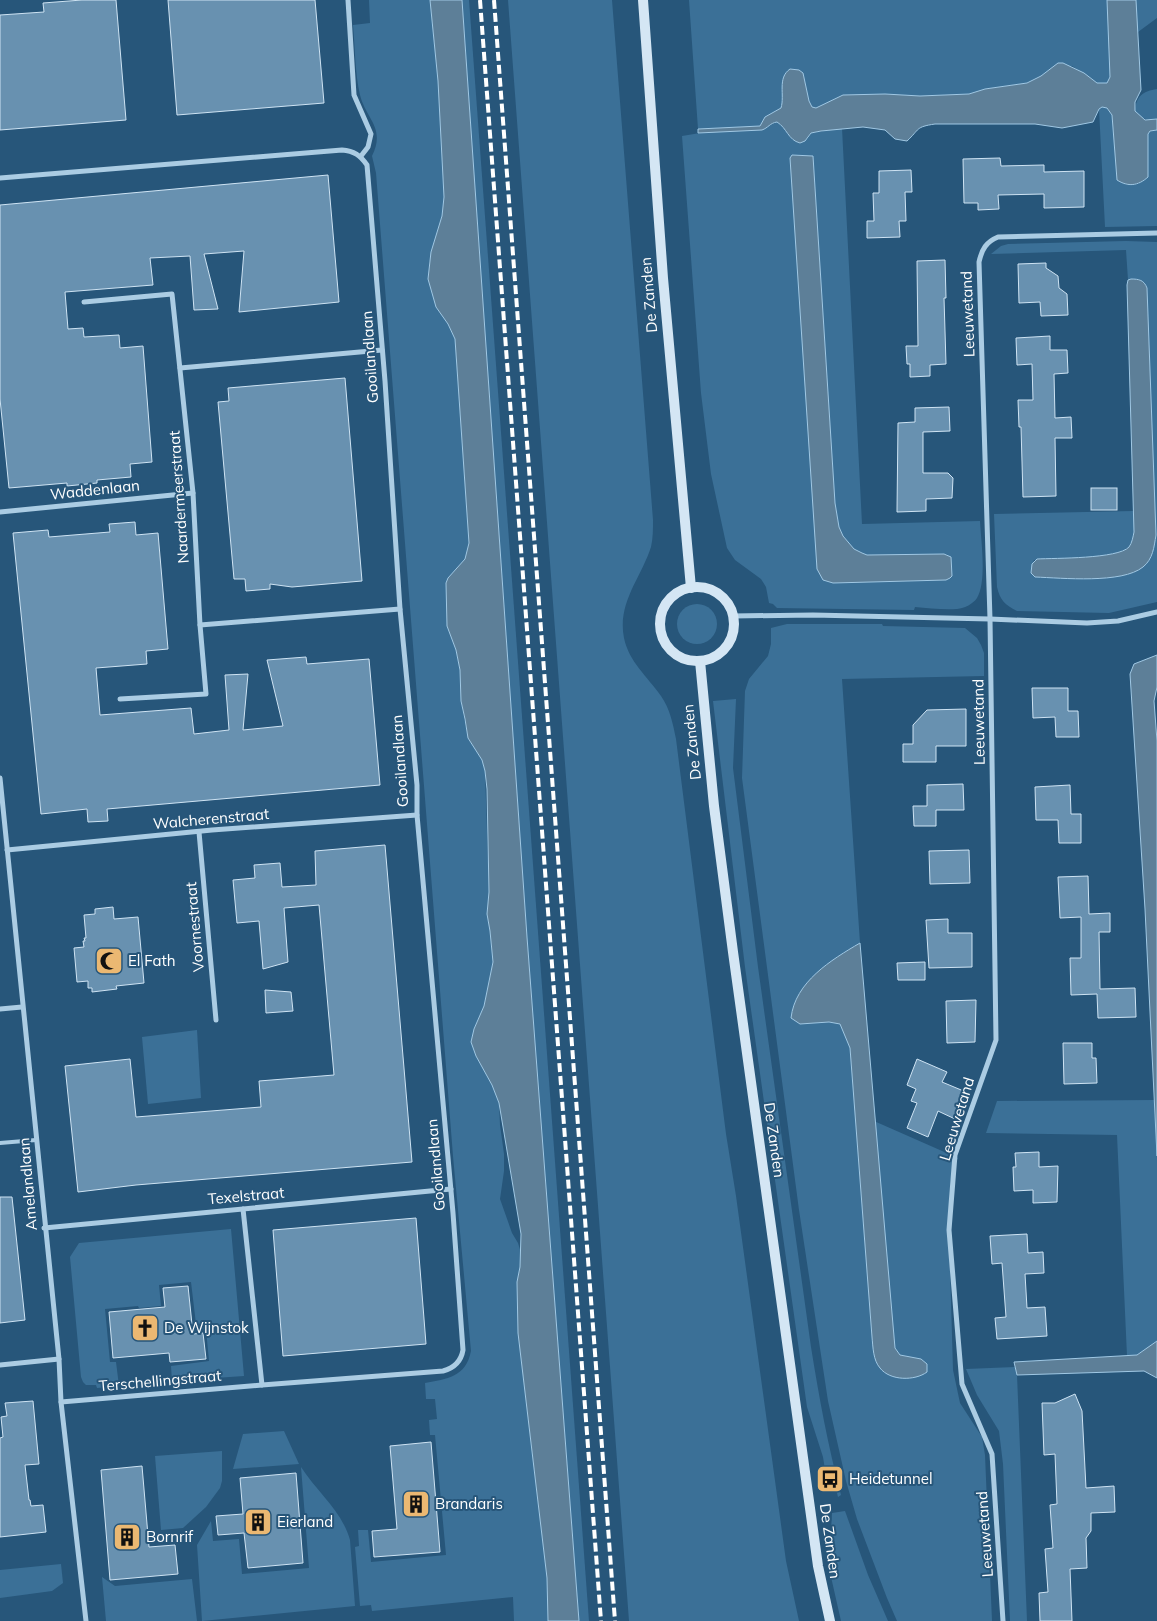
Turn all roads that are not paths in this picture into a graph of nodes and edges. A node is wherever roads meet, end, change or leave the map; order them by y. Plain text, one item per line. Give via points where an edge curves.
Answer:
1 (348, 0) edge
2 (643, 0) edge
3 (361, 156) junction
4 (0, 178) edge
5 (1157, 233) edge
6 (84, 302) dead end
7 (382, 350) junction
8 (180, 368) junction
9 (193, 492) junction
10 (0, 512) edge
11 (691, 588) junction
12 (400, 609) junction
13 (1157, 612) edge
14 (733, 616) junction
15 (990, 619) junction
16 (200, 625) junction
17 (700, 661) junction
18 (120, 698) dead end
19 (0, 778) edge
20 (417, 815) junction
21 (199, 832) junction
22 (8, 850) junction
23 (22, 1006) junction
24 (0, 1009) edge
25 (216, 1020) dead end
26 (36, 1140) junction
27 (0, 1143) edge
28 (451, 1189) junction
29 (243, 1209) junction
30 (44, 1228) junction
31 (59, 1359) junction
32 (456, 1364) joint
33 (0, 1365) edge
34 (262, 1384) junction
35 (61, 1402) junction
36 (86, 1621) edge
37 (830, 1621) edge
38 (1002, 1621) edge

1 - 3 street via 354,94 371,134 368,147
2 - 11 main road, De Zanden via 663,278
3 - 4 street via 342,150
3 - 7 street, Gooilandlaan via 367,165
5 - 15 street, Leeuwetand via 1011,236 998,237 984,246 979,262
6 - 8 street, Naardermeerstraat via 172,294
7 - 8 street
7 - 12 street, Gooilandlaan
8 - 9 street, Naardermeerstraat
9 - 10 street, Waddenlaan
9 - 16 street, Naardermeerstraat
11 - 14 main road via 709,589 720,595
11 - 17 main road via 679,592 665,604 660,616 660,629 671,651 687,660
12 - 16 street
12 - 20 street, Gooilandlaan
13 - 15 street via 1118,621 1088,623
14 - 15 street
14 - 17 main road via 733,632 727,646 715,657
15 - 38 street, Leeuwetand via 996,1040 955,1155 949,1230 962,1384 992,1454
16 - 18 street, Naardermeerstraat via 206,694
17 - 37 main road, De Zanden via 714,806 749,1073 818,1566
19 - 22 street, Amelandlaan
20 - 21 street, Walcherenstraat
20 - 28 street, Gooilandlaan
21 - 22 street, Walcherenstraat
21 - 25 street, Voornestraat
22 - 23 street, Amelandlaan
23 - 24 street
23 - 26 street, Amelandlaan
26 - 27 lane
26 - 30 street, Amelandlaan
28 - 29 street, Texelstraat
28 - 32 street, Gooilandlaan via 463,1350
29 - 30 street, Texelstraat
29 - 34 street
30 - 31 street, Amelandlaan
31 - 33 street
31 - 35 street, Amelandlaan
32 - 34 street, Terschellingstraat via 442,1371
34 - 35 street, Terschellingstraat
35 - 36 street, Amelandlaan

